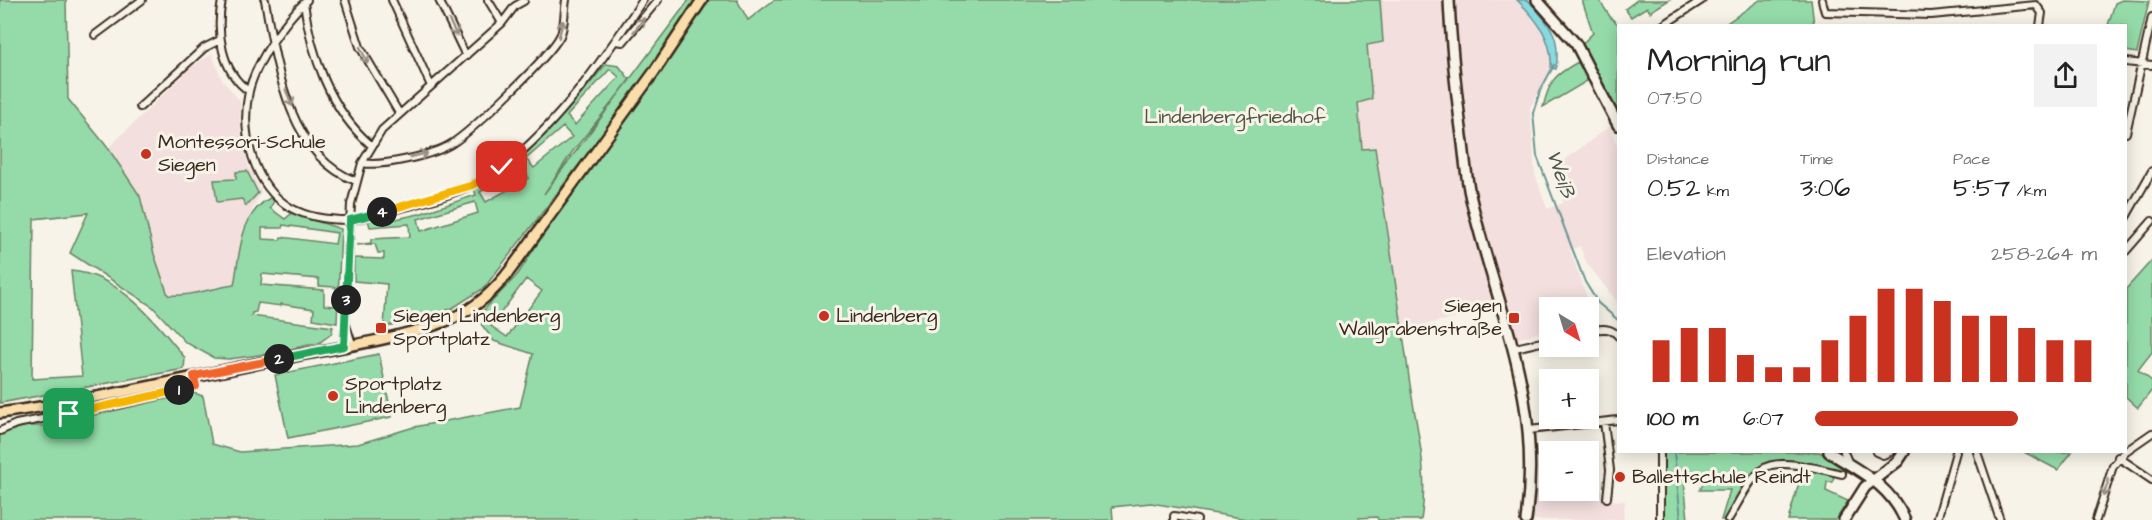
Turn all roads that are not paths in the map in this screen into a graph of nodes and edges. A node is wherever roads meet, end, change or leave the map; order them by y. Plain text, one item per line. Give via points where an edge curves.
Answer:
1 (142, 0) edge
2 (222, 0) edge
3 (265, 0) edge
4 (345, 0) edge
5 (392, 0) edge
6 (439, 0) edge
7 (488, 0) edge
8 (566, 0) edge
9 (643, 0) edge
10 (658, 0) edge
11 (702, 0) edge
12 (1449, 0) edge
13 (1536, 0) edge
14 (1702, 0) edge
15 (305, 1) edge
16 (525, 1) edge
17 (1823, 6) edge
18 (2152, 17) edge
19 (502, 23) junction
20 (1665, 24) edge
21 (2040, 24) edge
22 (95, 36) dead end
23 (220, 40) junction
24 (615, 41) junction
25 (273, 42) junction
26 (466, 56) junction
27 (2127, 62) edge
28 (2142, 64) junction
29 (2152, 65) edge
30 (431, 86) junction
31 (249, 91) junction
32 (140, 107) dead end
33 (399, 113) junction
34 (1617, 123) edge
35 (2127, 129) edge
36 (371, 145) junction
37 (362, 163) junction
38 (2152, 171) edge
39 (356, 181) junction
40 (2127, 215) edge
41 (350, 220) junction
42 (2152, 221) edge
43 (2127, 250) edge
44 (1599, 329) edge
45 (1617, 334) edge
46 (1539, 343) edge
47 (348, 345) junction
48 (1515, 348) junction
49 (194, 376) junction
50 (0, 413) edge
51 (1617, 420) edge
52 (1604, 422) junction
53 (1529, 430) junction
54 (0, 431) edge
55 (2152, 433) edge
56 (2127, 450) edge
57 (1660, 453) edge
58 (1831, 453) edge
59 (1844, 453) edge
60 (1903, 453) edge
61 (1956, 453) edge
62 (1977, 453) edge
63 (2123, 453) edge
64 (2118, 457) junction
65 (1849, 464) junction
66 (1842, 474) dead end
67 (1873, 479) junction
68 (2152, 480) edge
69 (1607, 498) dead end
70 (1174, 518) edge
71 (1197, 520) edge
72 (1526, 520) edge
73 (1660, 520) edge
74 (1728, 520) edge
75 (1844, 520) edge
76 (1905, 520) edge
77 (1937, 520) edge
78 (2000, 520) edge
79 (2096, 520) edge

1 - 22 street
2 - 23 street
3 - 25 street
4 -> 33 street via 360,47
5 - 30 street
6 -> 26 street
7 - 19 street
37 -> 8 street via 373,165 437,150 461,137 561,36
9 - 24 street
24 -> 10 street via 623,42 632,34
11 - 47 main road via 501,282 455,317
12 - 48 main road via 1453,71 1470,195
13 - 34 main road via 1576,44
14 - 20 street
15 - 25 street
15 - 36 street via 315,55 334,100 356,132
16 - 19 street via 515,6
17 - 21 street via 1931,15 2039,6
18 - 28 street
19 - 26 street
23 - 31 street via 231,75
23 - 32 street via 204,48
24 - 41 street via 558,114 502,167 477,183 441,196
25 - 31 street
25 -> 39 street via 276,65 305,138 337,174
26 - 30 street
27 - 28 street
28 - 29 street
28 - 35 street
30 - 33 street
31 - 41 street via 248,139 254,161 271,193 312,216
33 - 36 street
36 - 37 street
37 - 39 street
38 - 40 street
39 - 41 street
41 - 47 street
42 - 43 street
44 - 45 street
46 - 48 street
47 - 49 main road
48 - 53 main road
49 - 50 main road
49 - 54 street via 196,386 16,424
51 - 52 street
52 - 53 street
52 - 69 street via 1610,470
53 - 72 main road via 1531,474
55 - 56 street
57 - 73 street
58 - 65 main road
59 - 65 street
60 - 67 main road
61 - 77 street
62 - 78 street
63 - 64 street
64 - 68 street
64 -> 79 street
65 - 67 main road
66 - 74 street via 1804,466 1765,466
67 - 75 main road
67 - 76 main road via 1889,492
70 - 71 street

